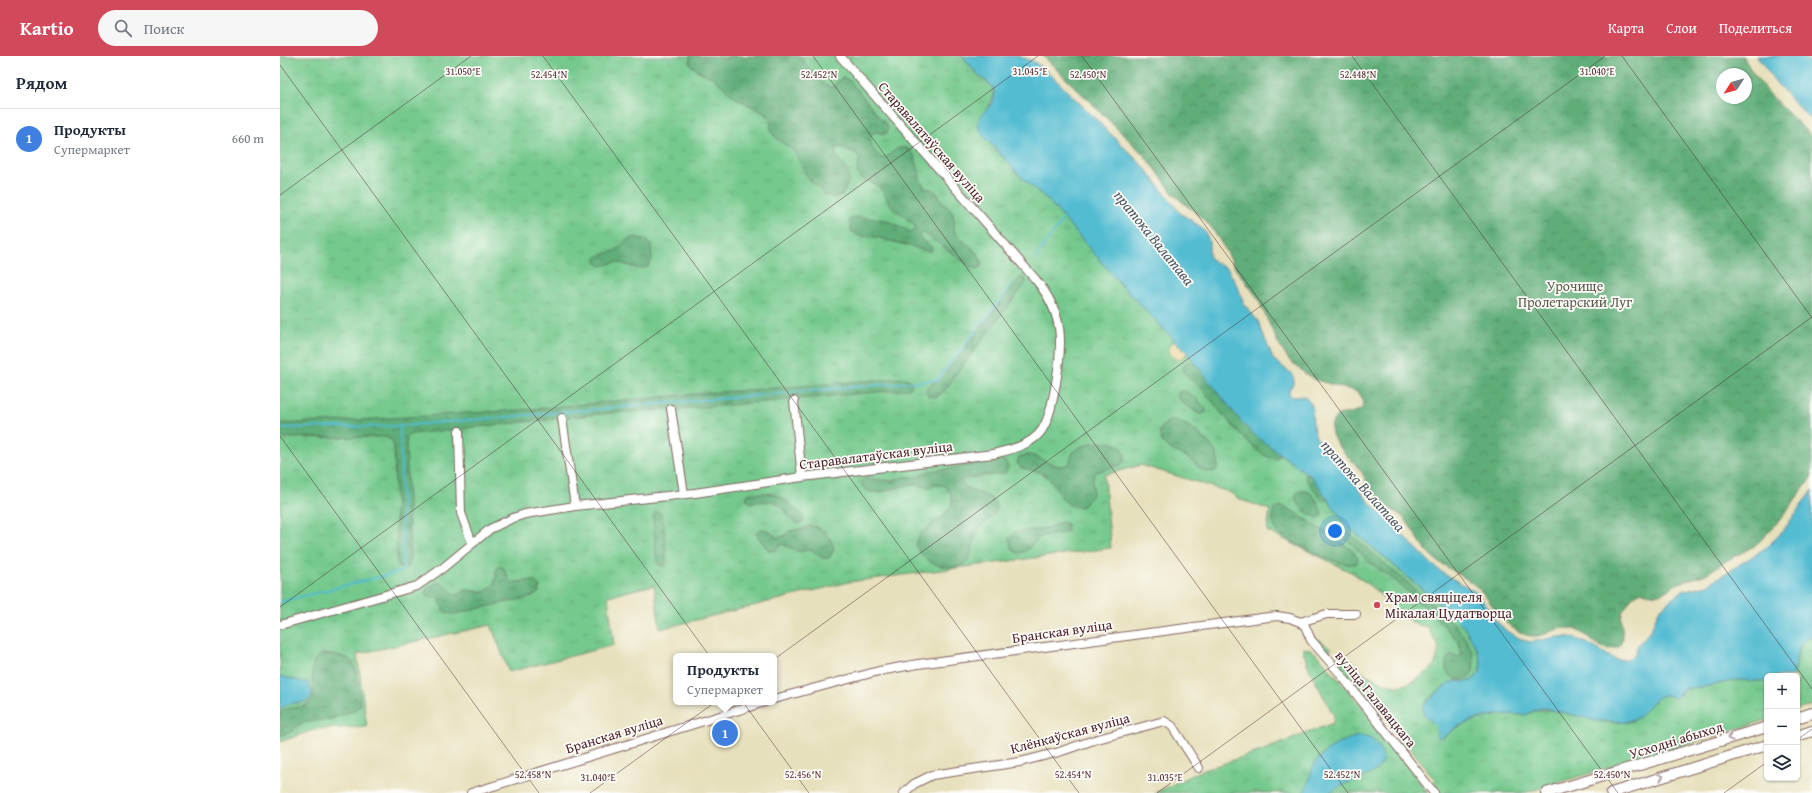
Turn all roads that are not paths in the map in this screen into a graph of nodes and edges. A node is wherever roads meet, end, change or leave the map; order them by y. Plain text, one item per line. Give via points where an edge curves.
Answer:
1 (840, 56) edge
2 (794, 401) dead end
3 (671, 409) dead end
4 (562, 418) dead end
5 (459, 431) dead end
6 (802, 477) junction
7 (684, 494) junction
8 (575, 506) junction
9 (472, 543) junction
10 (1356, 614) dead end
11 (1300, 622) junction
12 (280, 625) edge
13 (777, 698) edge
14 (755, 705) edge
15 (1812, 713) edge
16 (1800, 717) edge
17 (1764, 728) edge
18 (1812, 731) edge
19 (1800, 735) edge
20 (1764, 746) edge
21 (1199, 768) dead end
22 (471, 793) edge
23 (904, 793) edge
24 (1434, 793) edge
25 (1546, 793) edge
26 (1611, 793) edge

1 - 6 street, Старавалатаўская вуліца via 1044,290 1051,300 1059,322 1060,349 1053,398 1042,430 1032,440 1014,449 993,454
2 - 6 street
3 - 7 street
4 - 8 street
5 - 9 street via 461,513
6 - 7 street, Старавалатаўская вуліца
7 - 8 street, Старавалатаўская вуліца
8 - 9 street, Старавалатаўская вуліца via 513,518 490,528
9 - 12 street, Старавалатаўская вуліца via 418,586
10 - 11 street via 1327,614
11 - 13 street, Бранская вуліца via 1277,616 918,664 879,671
11 - 24 street, вуліца Галавацкага via 1305,626 1311,640
14 - 22 street, Бранская вуліца
15 - 16 main road
17 -> 25 main road, Усходні абыход
18 - 19 main road
26 -> 20 main road
21 - 23 street, Клёнкаўская вуліца via 1172,726 1164,720 1020,762 932,775 914,784

